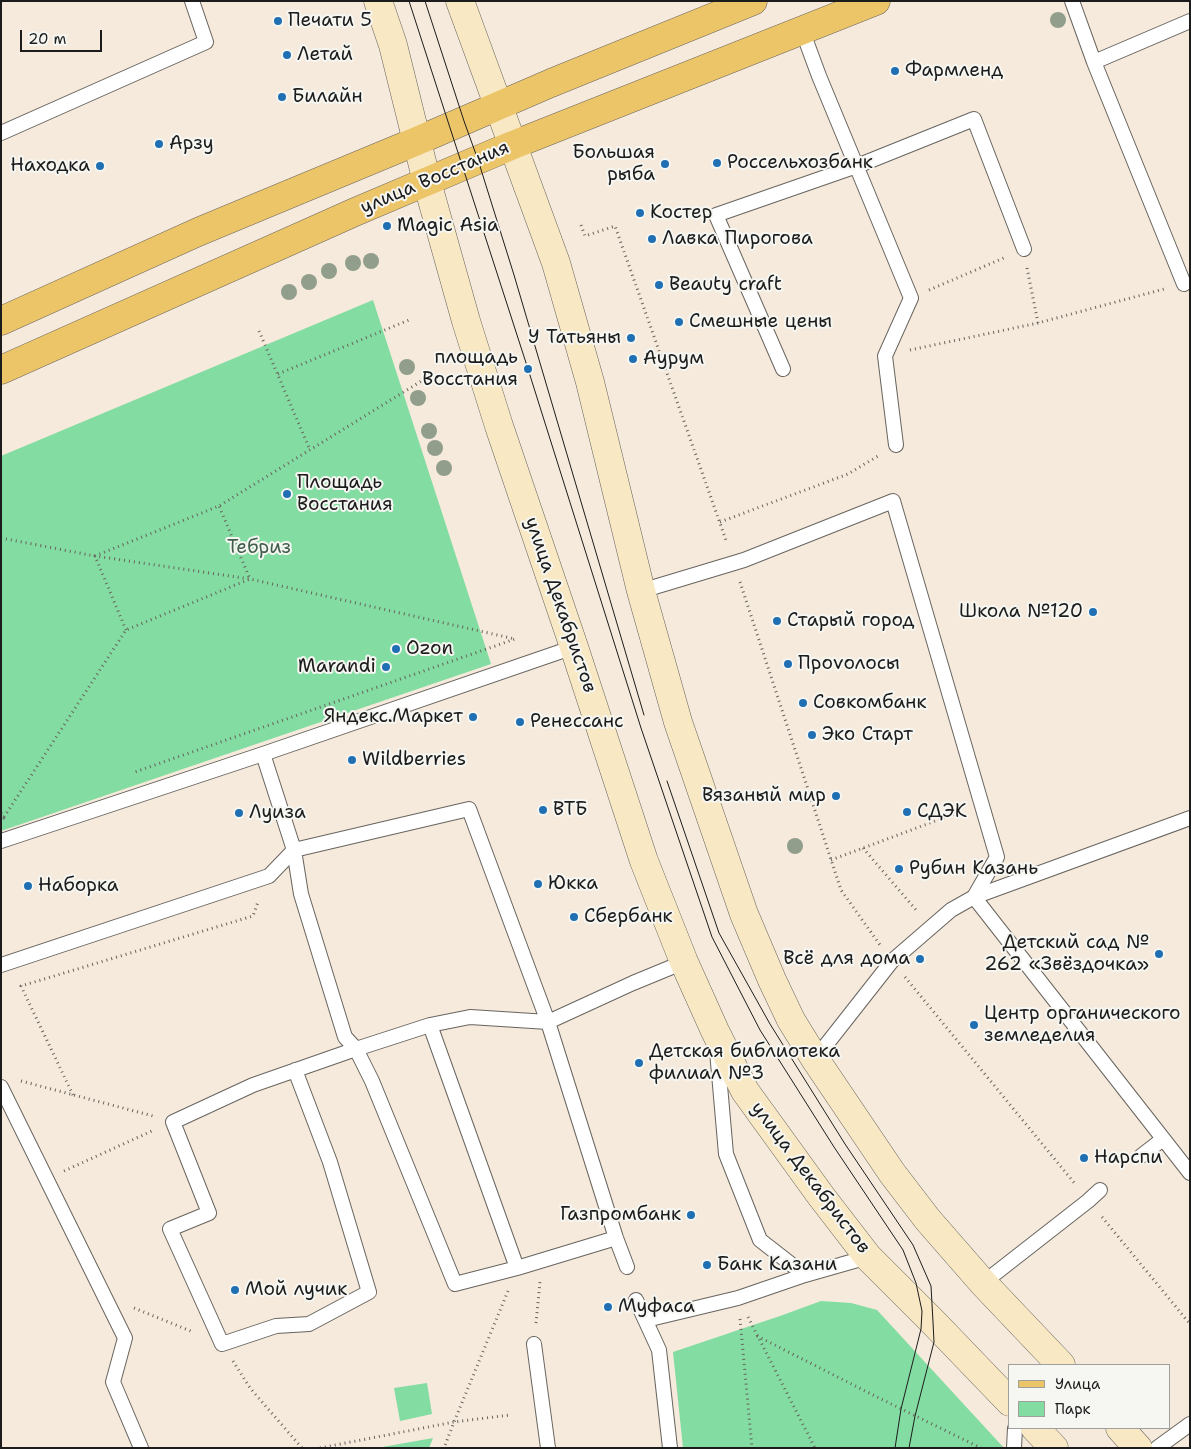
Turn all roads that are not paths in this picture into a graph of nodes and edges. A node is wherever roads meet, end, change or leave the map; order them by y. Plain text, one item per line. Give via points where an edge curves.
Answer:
1 (192, 1) edge
2 (378, 1) edge
3 (460, 1) edge
4 (753, 1) edge
5 (876, 1) edge
6 (1072, 1) edge
7 (1190, 21) edge
8 (802, 30) junction
9 (1094, 62) junction
10 (498, 106) junction
11 (1, 133) edge
12 (416, 141) junction
13 (514, 145) junction
14 (857, 166) junction
15 (427, 182) junction
16 (1024, 249) road end
17 (1184, 284) road end
18 (1, 321) edge
19 (783, 369) dead end
20 (1, 370) edge
21 (896, 445) dead end
22 (641, 591) junction
23 (574, 647) junction
24 (262, 754) junction
25 (1190, 818) edge
26 (1, 841) edge
27 (294, 850) junction
28 (974, 897) junction
29 (684, 962) junction
30 (1, 965) edge
31 (548, 1022) junction
32 (430, 1025) junction
33 (715, 1031) junction
34 (356, 1049) junction
35 (815, 1060) junction
36 (295, 1070) junction
37 (1, 1087) edge
38 (1164, 1139) junction
39 (1141, 1156) dead end
40 (1190, 1173) edge
41 (1100, 1190) dead end
42 (616, 1238) junction
43 (868, 1257) junction
44 (627, 1267) dead end
45 (517, 1268) junction
46 (805, 1275) junction
47 (983, 1283) junction
48 (636, 1300) dead end
49 (646, 1320) junction
50 (534, 1344) road end
51 (1060, 1364) edge
52 (1008, 1400) edge
53 (1190, 1424) edge
54 (1015, 1429) edge
55 (1036, 1429) edge
56 (1121, 1429) edge
57 (141, 1448) edge
58 (548, 1448) edge
59 (670, 1448) edge
60 (1014, 1448) edge
61 (1054, 1448) edge
62 (1138, 1448) edge
63 (1157, 1448) edge

1 - 11 lane via 206,42
2 - 12 main road, улица Декабристов via 393,45
3 - 10 main road
4 - 10 main road
5 - 8 main road, улица Восстания
6 - 9 lane
7 - 9 lane
8 - 13 main road, улица Восстания
8 - 14 lane
9 - 17 lane
10 - 12 main road
10 - 13 main road
12 - 15 main road, улица Декабристов
12 - 18 main road via 198,232
13 - 15 main road, улица Восстания
13 - 22 main road via 556,263 588,373
14 - 16 lane via 974,119
14 - 19 lane via 716,215
14 - 21 lane via 911,298 885,356
15 - 20 main road, улица Восстания
15 - 23 main road, улица Декабристов via 499,426
22 - 28 lane via 734,563 893,501 998,857
22 - 35 main road via 678,722 744,914 784,1004
23 - 24 lane
23 - 29 main road, улица Декабристов via 644,862
24 - 26 lane
24 - 27 lane
25 - 28 lane
27 - 30 lane via 269,876
27 - 31 lane via 470,809
27 - 34 lane via 301,894 345,1037
28 - 35 lane via 951,910 892,961
28 - 38 lane
29 - 31 lane
29 - 33 main road, улица Декабристов
31 - 32 lane via 470,1017
31 - 42 lane
32 - 34 lane
32 - 45 lane
33 - 43 main road, улица Декабристов via 745,1091
33 - 46 lane via 726,1154 760,1240
34 - 36 lane
34 - 45 lane via 455,1284
35 - 47 main road via 892,1173
36 - 36 lane via 330,1162 370,1292 309,1324 276,1326 222,1344 170,1230 209,1213 173,1122
37 - 57 lane via 125,1338 113,1382
38 - 39 lane
38 - 40 lane
41 - 47 lane
42 - 44 lane
42 - 45 lane
43 - 46 lane
43 - 52 main road, улица Декабристов
46 - 49 lane via 738,1298
47 - 51 main road
48 - 49 lane
49 - 59 lane via 659,1350
50 - 58 lane
53 - 63 lane
54 - 60 lane
55 - 61 main road
56 - 62 main road

